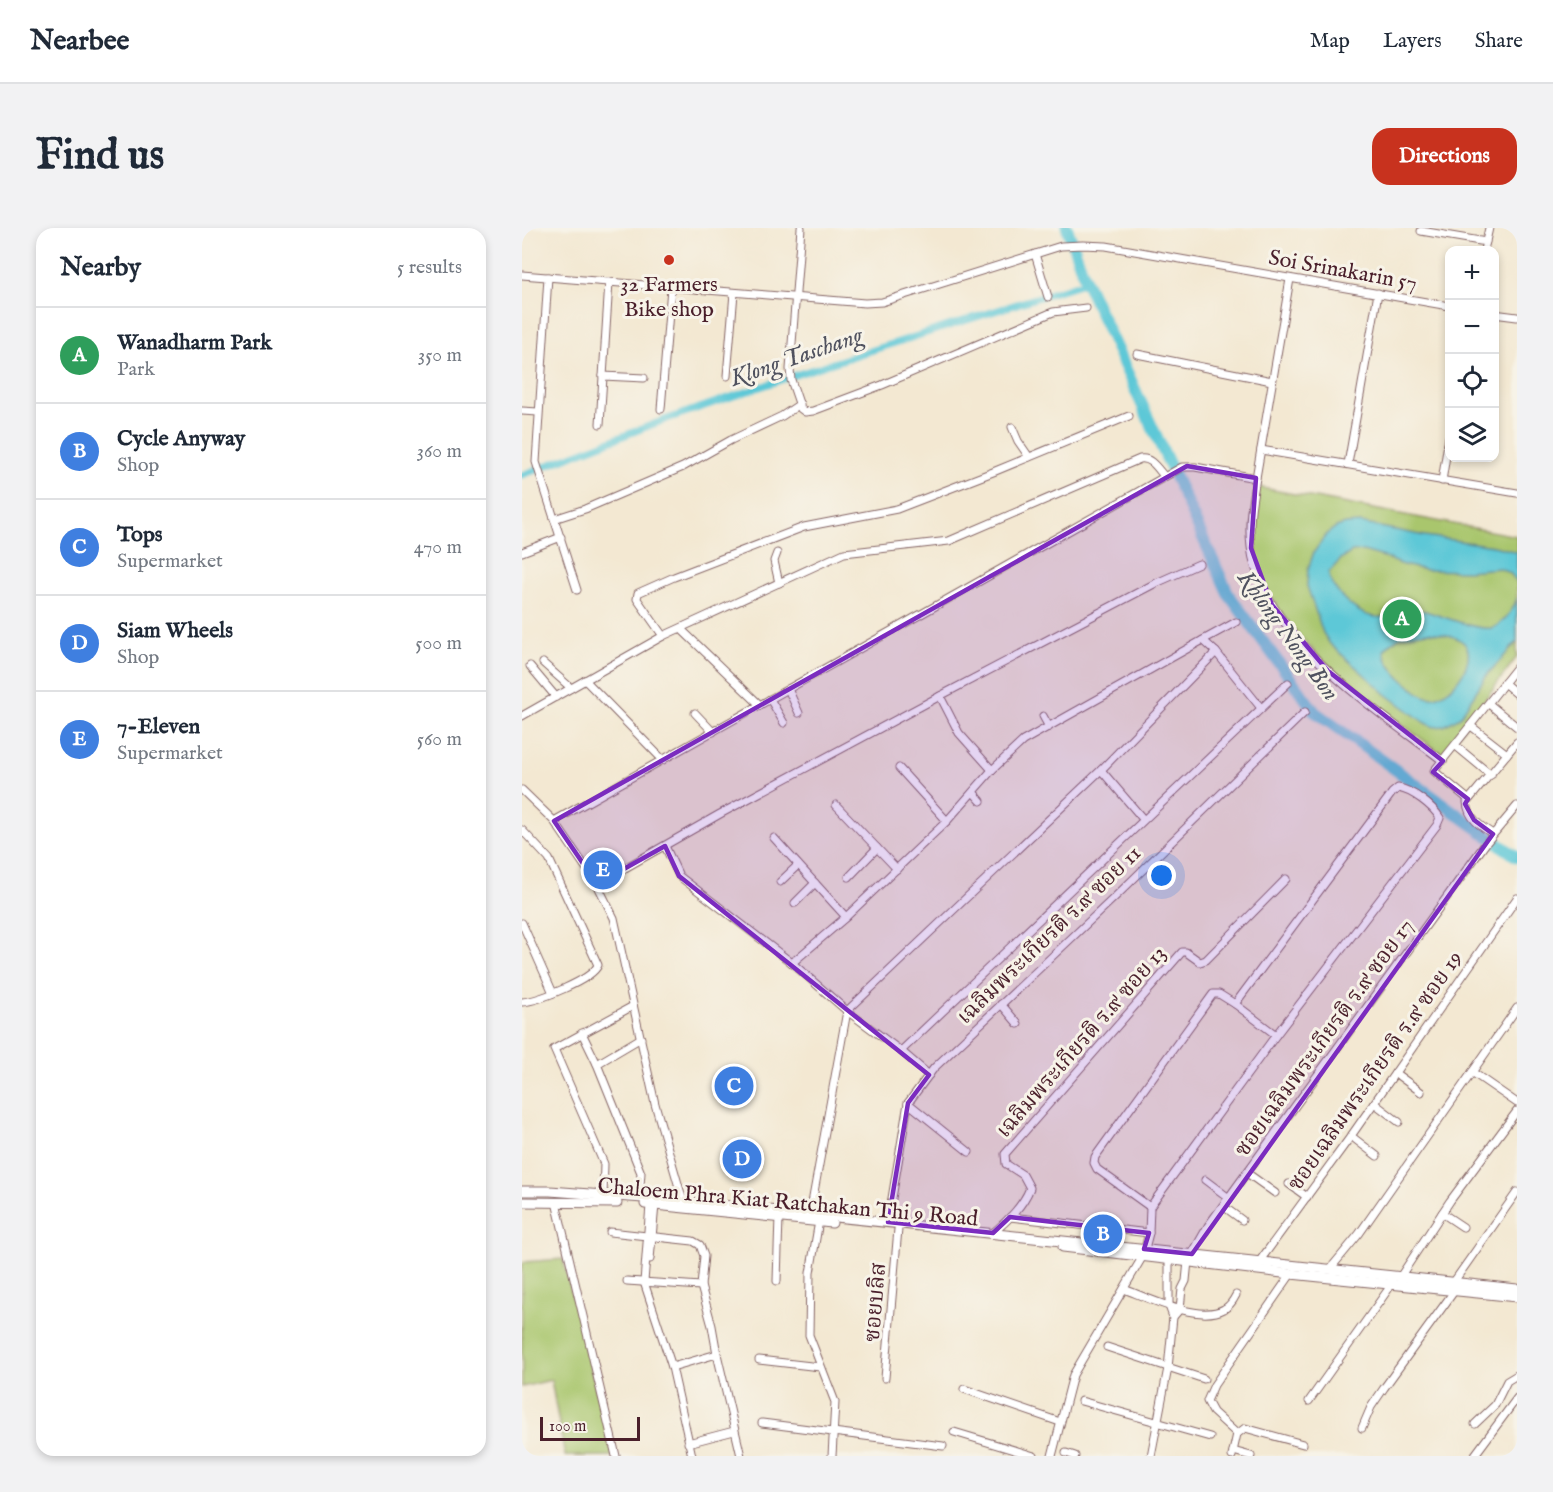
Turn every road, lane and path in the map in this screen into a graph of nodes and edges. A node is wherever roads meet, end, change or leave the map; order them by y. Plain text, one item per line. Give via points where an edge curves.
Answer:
1 (801, 228) edge
2 (1489, 228) edge
3 (1421, 231) dead end
4 (1486, 242) junction
5 (1485, 246) edge
6 (1035, 254) junction
7 (522, 275) edge
8 (548, 277) junction
9 (1290, 279) junction
10 (609, 282) junction
11 (671, 288) junction
12 (734, 293) junction
13 (1378, 293) junction
14 (1048, 297) dead end
15 (796, 298) junction
16 (1445, 305) edge
17 (1086, 308) dead end
18 (1499, 315) edge
19 (1517, 317) edge
20 (1137, 354) dead end
21 (603, 376) junction
22 (727, 376) dead end
23 (644, 378) dead end
24 (1272, 381) junction
25 (800, 404) junction
26 (661, 409) dead end
27 (522, 411) edge
28 (538, 412) junction
29 (1129, 416) dead end
30 (600, 424) dead end
31 (1012, 426) dead end
32 (1261, 450) junction
33 (1029, 457) junction
34 (1445, 462) edge
35 (1348, 464) junction
36 (1164, 476) junction
37 (1256, 478) junction
38 (1442, 481) junction
39 (1517, 493) edge
40 (554, 519) junction
41 (561, 537) junction
42 (522, 552) edge
43 (777, 553) dead end
44 (1199, 564) dead end
45 (778, 583) junction
46 (578, 590) dead end
47 (1236, 622) dead end
48 (681, 629) junction
49 (663, 636) junction
50 (1203, 640) junction
51 (1216, 652) junction
52 (543, 663) dead end
53 (530, 666) dead end
54 (1517, 667) edge
55 (585, 680) junction
56 (1288, 683) dead end
57 (1504, 683) junction
58 (571, 688) junction
59 (788, 689) junction
60 (1517, 694) edge
61 (940, 696) junction
62 (556, 697) junction
63 (770, 699) junction
64 (1488, 704) junction
65 (760, 705) junction
66 (1262, 708) junction
67 (1305, 712) dead end
68 (695, 713) dead end
69 (799, 713) dead end
70 (522, 716) edge
71 (1043, 716) dead end
72 (784, 723) dead end
73 (1471, 726) junction
74 (1049, 727) junction
75 (1517, 727) edge
76 (713, 732) junction
77 (1517, 742) edge
78 (1456, 746) junction
79 (1507, 754) junction
80 (663, 760) junction
81 (1443, 761) junction
82 (899, 768) dead end
83 (992, 770) junction
84 (1101, 770) junction
85 (1491, 775) junction
86 (522, 790) edge
87 (973, 792) junction
88 (1468, 799) junction
89 (981, 801) dead end
90 (836, 805) dead end
91 (1517, 806) edge
92 (1143, 819) junction
93 (554, 821) junction
94 (947, 821) junction
95 (522, 830) edge
96 (1492, 834) junction
97 (774, 838) dead end
98 (665, 846) junction
99 (877, 848) junction
100 (798, 865) junction
101 (897, 869) junction
102 (849, 878) dead end
103 (1286, 879) dead end
104 (780, 882) dead end
105 (815, 883) junction
106 (597, 884) junction
107 (1517, 897) edge
108 (795, 903) dead end
109 (846, 917) junction
110 (522, 923) edge
111 (792, 963) junction
112 (554, 993) junction
113 (522, 1002) edge
114 (1001, 1004) junction
115 (1235, 1004) junction
116 (633, 1006) junction
117 (1517, 1008) edge
118 (847, 1011) junction
119 (1018, 1024) dead end
120 (582, 1033) junction
121 (1276, 1035) junction
122 (641, 1038) junction
123 (901, 1051) junction
124 (597, 1064) junction
125 (1472, 1071) junction
126 (1395, 1073) junction
127 (928, 1075) junction
128 (1421, 1092) dead end
129 (1374, 1102) junction
130 (908, 1103) junction
131 (1517, 1103) edge
132 (1517, 1111) edge
133 (1399, 1122) dead end
134 (1351, 1136) junction
135 (969, 1152) dead end
136 (1377, 1156) dead end
137 (1246, 1173) junction
138 (1205, 1180) dead end
139 (1289, 1184) dead end
140 (1517, 1192) edge
141 (1275, 1193) dead end
142 (603, 1196) junction
143 (523, 1197) edge
144 (1307, 1197) junction
145 (639, 1198) junction
146 (1228, 1198) junction
147 (683, 1201) junction
148 (556, 1202) junction
149 (652, 1205) junction
150 (1223, 1206) junction
151 (707, 1207) junction
152 (1150, 1207) junction
153 (745, 1211) junction
154 (1442, 1213) junction
155 (779, 1217) junction
156 (1010, 1217) junction
157 (813, 1219) junction
158 (1242, 1220) dead end
159 (888, 1222) junction
160 (1463, 1227) dead end
161 (903, 1228) junction
162 (610, 1232) dead end
163 (953, 1232) junction
164 (993, 1233) junction
165 (1149, 1233) junction
166 (650, 1237) junction
167 (1144, 1253) junction
168 (1190, 1258) junction
169 (1169, 1260) junction
170 (1259, 1262) junction
171 (1330, 1269) junction
172 (1291, 1274) junction
173 (1400, 1277) junction
174 (627, 1281) dead end
175 (777, 1281) dead end
176 (646, 1284) junction
177 (1392, 1284) junction
178 (701, 1286) junction
179 (1454, 1286) junction
180 (1516, 1288) edge
181 (1124, 1289) junction
182 (1236, 1295) dead end
183 (1169, 1306) junction
184 (1180, 1309) junction
185 (1173, 1317) junction
186 (1107, 1347) dead end
187 (717, 1354) junction
188 (759, 1360) dead end
189 (672, 1367) junction
190 (820, 1367) junction
191 (1168, 1368) junction
192 (1517, 1375) edge
193 (885, 1378) dead end
194 (1204, 1379) dead end
195 (964, 1389) dead end
196 (1517, 1398) edge
197 (1081, 1401) dead end
198 (1309, 1401) dead end
199 (1060, 1422) junction
200 (762, 1423) dead end
201 (1158, 1424) junction
202 (1475, 1424) dead end
203 (1362, 1428) dead end
204 (734, 1431) junction
205 (834, 1432) junction
206 (954, 1432) dead end
207 (1237, 1434) junction
208 (1210, 1437) dead end
209 (688, 1443) junction
210 (1303, 1444) dead end
211 (943, 1446) dead end
212 (1066, 1453) dead end
213 (1232, 1454) edge
214 (616, 1456) edge
215 (692, 1456) edge
216 (741, 1456) edge
217 (832, 1456) edge
218 (1034, 1456) edge
219 (1052, 1456) edge
220 (1075, 1456) edge
221 (1151, 1456) edge
222 (1251, 1456) edge
223 (1474, 1456) edge

1 - 15 street
2 - 4 street
3 - 4 street
4 - 5 street
6 - 9 street, Soi Srinakarin 57 via 1061,246 1106,246
6 - 14 street
6 - 15 street, Soi Srinakarin 57 via 882,302
7 - 8 street, Soi Srinakarin 57
8 - 10 street, Soi Srinakarin 57
8 - 28 street
9 - 13 street, Soi Srinakarin 57
9 - 24 street
10 - 11 street, Soi Srinakarin 57
10 - 21 street
11 - 12 street, Soi Srinakarin 57
11 - 26 street
12 - 15 street, Soi Srinakarin 57
12 - 22 street
13 - 16 street, Soi Srinakarin 57
13 - 35 street
15 - 25 street via 790,369
17 - 25 street via 1053,312 813,411 803,411
18 - 19 street
20 - 24 street
21 - 23 street
21 - 30 street
24 - 32 street
25 - 40 street via 683,467
27 - 28 street
28 - 40 street via 536,462
29 - 33 street
31 - 33 street
32 - 35 street
32 - 37 street
33 - 49 street via 897,509 804,527 638,593 637,599
34 - 38 street
35 - 38 street
36 - 37 street via 1182,467 1195,467
36 - 45 street via 1150,460 1140,459 950,541 844,553
36 - 59 street
37 - 81 street via 1250,512 1251,548 1272,605 1328,671
38 - 39 street
40 - 41 street
41 - 42 street
41 - 46 street
43 - 45 street via 773,558
44 - 61 street
45 - 48 street
47 - 50 street
48 - 49 street
48 - 65 street
49 - 55 street
50 - 51 street
50 - 74 street
51 - 66 street
51 - 84 street
52 - 58 street
53 - 62 street
54 - 57 street
55 - 58 street
55 - 80 street
56 - 66 street
57 - 60 street
57 - 64 street
58 - 62 street
59 - 63 street
59 - 69 street
61 - 83 street via 959,733
61 - 98 street
62 - 70 street
63 - 65 street
63 - 72 street
64 - 73 street
64 - 75 street
65 - 76 street
66 - 92 street
67 - 114 street, เฉลิมพระเกียรติ ร.๙ ซอย 11
68 - 76 street
71 - 74 street
73 - 78 street
73 - 79 street
74 - 83 street via 1023,741
76 - 80 street
77 - 79 street
78 - 81 street
78 - 85 street
79 - 85 street
80 - 93 street
81 - 88 street via 1434,771
82 - 94 street
83 - 87 street
84 - 92 street
84 - 118 street
85 - 88 street
86 - 93 street
87 - 89 street
87 - 94 street
88 - 96 street via 1467,807 1474,820
90 - 99 street
91 - 96 street, ซอยเฉลิมพระเกียรติ ร.๙ ซอย 17
92 - 123 street
93 - 106 street
94 - 101 street
95 - 112 street via 549,859 598,965 594,972
96 - 137 street, ซอยเฉลิมพระเกียรติ ร.๙ ซอย 17
97 - 100 street
98 - 106 street
98 - 111 street via 679,876
99 - 101 street
99 - 102 street
100 - 104 street
100 - 105 street
101 - 109 street
103 - 156 street, เฉลิมพระเกียรติ ร.๙ ซอย 13 via 1206,960 1200,962 1182,952 1005,1154 1006,1164 1023,1175 1030,1188
105 - 108 street
105 - 109 street
106 - 116 street via 614,918
107 - 126 street, ซอยเฉลิมพระเกียรติ ร.๙ ซอย 19
109 - 111 street
110 - 112 street
111 - 118 street
112 - 113 street
114 - 119 street
114 - 127 street, เฉลิมพระเกียรติ ร.๙ ซอย 11
115 - 121 street
115 - 121 street via 1392,793 1400,788 1411,792 1438,814 1437,825
115 - 152 street via 1213,994 1095,1157 1097,1169
116 - 120 street
116 - 122 street
117 - 125 street
118 - 123 street
118 - 157 street
120 - 124 street
120 - 142 street via 555,1048 604,1164
121 - 152 street
122 - 124 street
122 - 147 street
123 - 127 street
124 - 145 street via 641,1173
125 - 131 street
125 - 171 street via 1359,1234
126 - 128 street
126 - 129 street, ซอยเฉลิมพระเกียรติ ร.๙ ซอย 19
127 - 130 street, เฉลิมพระเกียรติ ร.๙ ซอย 11
129 - 133 street
129 - 134 street, ซอยเฉลิมพระเกียรติ ร.๙ ซอย 19
130 - 135 street
130 - 159 street, เฉลิมพระเกียรติ ร.๙ ซอย 11
132 - 154 street
134 - 136 street
134 - 144 street, ซอยเฉลิมพระเกียรติ ร.๙ ซอย 19
137 - 141 street
137 - 146 street, ซอยเฉลิมพระเกียรติ ร.๙ ซอย 17
138 - 146 street
139 - 144 street
140 - 179 street
142 - 143 main road, Chaloem Phra Kiat Ratchakan Thi 9 Road
142 - 145 main road, Chaloem Phra Kiat Ratchakan Thi 9 Road
143 - 148 main road, Chaloem Phra Kiat Ratchakan Thi 9 Road
144 - 170 street, ซอยเฉลิมพระเกียรติ ร.๙ ซอย 19
145 - 147 main road, Chaloem Phra Kiat Ratchakan Thi 9 Road
146 - 150 street, ซอยเฉลิมพระเกียรติ ร.๙ ซอย 17
147 - 151 main road, Chaloem Phra Kiat Ratchakan Thi 9 Road
148 - 149 main road, Chaloem Phra Kiat Ratchakan Thi 9 Road
148 - 214 street
149 - 151 main road, Chaloem Phra Kiat Ratchakan Thi 9 Road
149 - 166 street
150 - 158 street
150 - 168 street, ซอยเฉลิมพระเกียรติ ร.๙ ซอย 17
151 - 153 main road, Chaloem Phra Kiat Ratchakan Thi 9 Road
152 - 165 street
153 - 155 main road, Chaloem Phra Kiat Ratchakan Thi 9 Road
153 - 157 main road, Chaloem Phra Kiat Ratchakan Thi 9 Road
154 - 160 street
154 - 173 street
155 - 157 main road, Chaloem Phra Kiat Ratchakan Thi 9 Road
155 - 175 street
156 - 164 street, เฉลิมพระเกียรติ ร.๙ ซอย 13
156 - 165 street
157 - 159 main road, Chaloem Phra Kiat Ratchakan Thi 9 Road
157 - 161 main road, Chaloem Phra Kiat Ratchakan Thi 9 Road
157 - 190 street via 809,1335
159 - 161 main road, Chaloem Phra Kiat Ratchakan Thi 9 Road
161 - 163 main road, Chaloem Phra Kiat Ratchakan Thi 9 Road
161 - 193 street, ซอยบลิส
162 - 166 street
163 - 164 main road, Chaloem Phra Kiat Ratchakan Thi 9 Road
163 - 167 main road, Chaloem Phra Kiat Ratchakan Thi 9 Road
164 - 167 main road, Chaloem Phra Kiat Ratchakan Thi 9 Road
165 - 167 street
166 - 176 street
166 - 178 street via 700,1245 704,1256
167 - 168 main road, Chaloem Phra Kiat Ratchakan Thi 9 Road
167 - 169 main road, Chaloem Phra Kiat Ratchakan Thi 9 Road
167 - 181 street
168 - 169 main road, Chaloem Phra Kiat Ratchakan Thi 9 Road
168 - 170 main road, Chaloem Phra Kiat Ratchakan Thi 9 Road
168 - 172 main road, Chaloem Phra Kiat Ratchakan Thi 9 Road
168 - 184 street, ซอยเฉลิมพระเกียรติ ร.๙ ซอย 17
169 - 183 street
170 - 171 main road, Chaloem Phra Kiat Ratchakan Thi 9 Road
171 - 173 main road, Chaloem Phra Kiat Ratchakan Thi 9 Road
172 - 177 main road, Chaloem Phra Kiat Ratchakan Thi 9 Road
172 - 207 street via 1207,1401
173 - 179 main road, Chaloem Phra Kiat Ratchakan Thi 9 Road
174 - 176 street
176 - 178 street
176 - 189 street
177 - 179 main road, Chaloem Phra Kiat Ratchakan Thi 9 Road
177 - 198 street
178 - 187 street
179 - 180 main road, Chaloem Phra Kiat Ratchakan Thi 9 Road
179 - 203 street via 1371,1407
181 - 183 street
181 - 199 street via 1073,1376
182 - 184 street via 1232,1303 1218,1311
183 - 184 street
183 - 185 street
184 - 185 street
185 - 191 street
186 - 191 street
187 - 189 street
187 - 204 street
188 - 190 street
189 - 209 street
190 - 205 street via 835,1402
191 - 194 street
191 - 201 street
192 - 202 street via 1507,1382 1495,1405
195 - 199 street
196 - 223 street
197 - 201 street
199 - 219 street
200 - 205 street
201 - 208 street
201 - 221 street
204 - 209 street
204 - 216 street
205 - 211 street
205 - 217 street
206 - 218 street
207 - 210 street via 1245,1428
207 - 213 street
209 - 215 street
212 - 220 street
213 - 222 street

